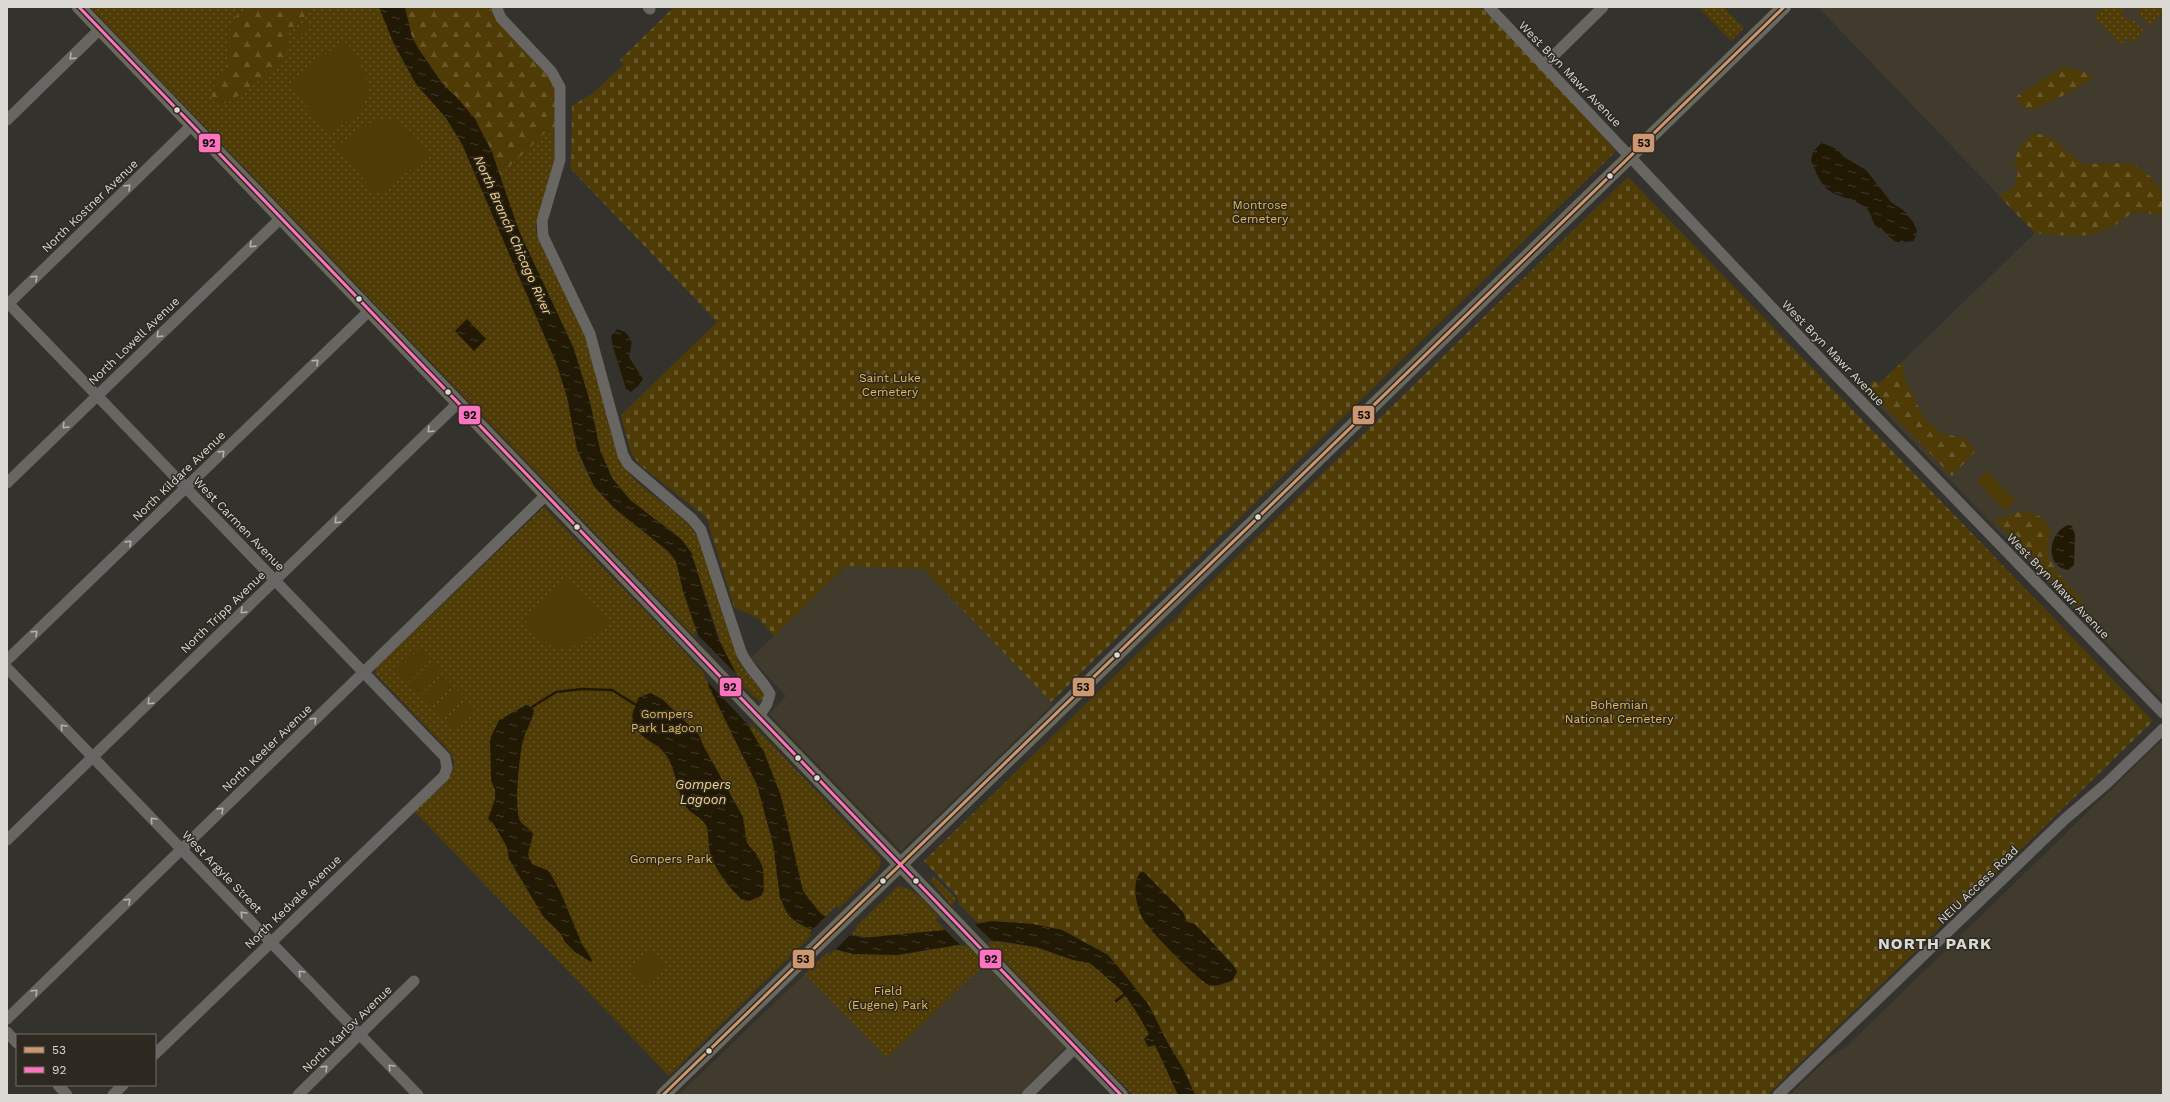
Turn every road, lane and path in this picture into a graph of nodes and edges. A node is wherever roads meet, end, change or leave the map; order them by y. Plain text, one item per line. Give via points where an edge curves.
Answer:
1 (79, 7) edge
2 (1489, 7) edge
3 (1603, 7) edge
4 (497, 8) edge
5 (1777, 9) edge
6 (100, 29) junction
7 (1544, 65) junction
8 (7, 120) edge
9 (192, 125) junction
10 (1630, 156) junction
11 (281, 218) junction
12 (8, 304) edge
13 (369, 311) junction
14 (96, 395) junction
15 (458, 403) junction
16 (7, 483) edge
17 (186, 488) junction
18 (546, 495) junction
19 (275, 581) junction
20 (7, 660) edge
21 (7, 668) edge
22 (364, 672) junction
23 (2163, 714) edge
24 (758, 718) junction
25 (2163, 729) edge
26 (92, 757) junction
27 (447, 768) joint
28 (7, 840) edge
29 (182, 849) junction
30 (900, 866) junction
31 (270, 942) junction
32 (414, 981) dead end
33 (7, 1019) edge
34 (7, 1032) edge
35 (360, 1034) junction
36 (16, 1042) edge
37 (1075, 1048) junction
38 (156, 1053) edge
39 (59, 1086) edge
40 (122, 1086) edge
41 (68, 1095) edge
42 (113, 1095) edge
43 (298, 1095) edge
44 (418, 1095) edge
45 (663, 1095) edge
46 (1027, 1095) edge
47 (1121, 1095) edge
48 (1778, 1095) edge

1 - 6 main road
2 - 7 street, West Bryn Mawr Avenue
3 - 7 street
4 - 24 street via 501,18 551,71 560,87 560,160 541,226 543,236 590,334 623,455 628,464 701,530 740,652 746,664 770,694
5 - 10 main road
6 -> 8 street
6 - 9 main road
7 - 10 street, West Bryn Mawr Avenue
9 - 11 main road
12 -> 9 street, North Kostner Avenue
10 - 23 street, West Bryn Mawr Avenue via 1831,370
10 - 30 main road
11 - 13 main road
11 -> 14 street, North Lowell Avenue
12 - 14 street, West Carmen Avenue
13 - 15 main road
17 -> 13 street, North Kildare Avenue
14 -> 16 street, North Lowell Avenue
14 - 17 street, West Carmen Avenue
15 - 18 main road
15 -> 19 street, North Tripp Avenue
17 - 19 street, West Carmen Avenue
20 -> 17 street, North Kildare Avenue
18 - 22 street, North Keeler Avenue
18 - 24 main road
19 - 22 street, West Carmen Avenue
19 -> 26 street, North Tripp Avenue
26 -> 21 street, West Argyle Street
22 - 27 street, West Carmen Avenue via 445,757
29 -> 22 street, North Keeler Avenue
24 - 30 main road
25 - 48 street, NEIU Access Road via 2065,819
26 - 28 street, North Tripp Avenue
29 -> 26 street, West Argyle Street
27 - 31 street, North Kedvale Avenue via 444,776
31 -> 29 street, West Argyle Street
33 -> 29 street, North Keeler Avenue
30 - 37 main road
30 - 45 main road
35 -> 31 street, West Argyle Street
31 - 38 street, North Kedvale Avenue
32 - 35 street, North Karlov Avenue
34 - 36 street
43 -> 35 street, North Karlov Avenue
44 -> 35 street, West Argyle Street
37 - 46 street
37 - 47 main road
39 - 41 street
40 - 42 street

